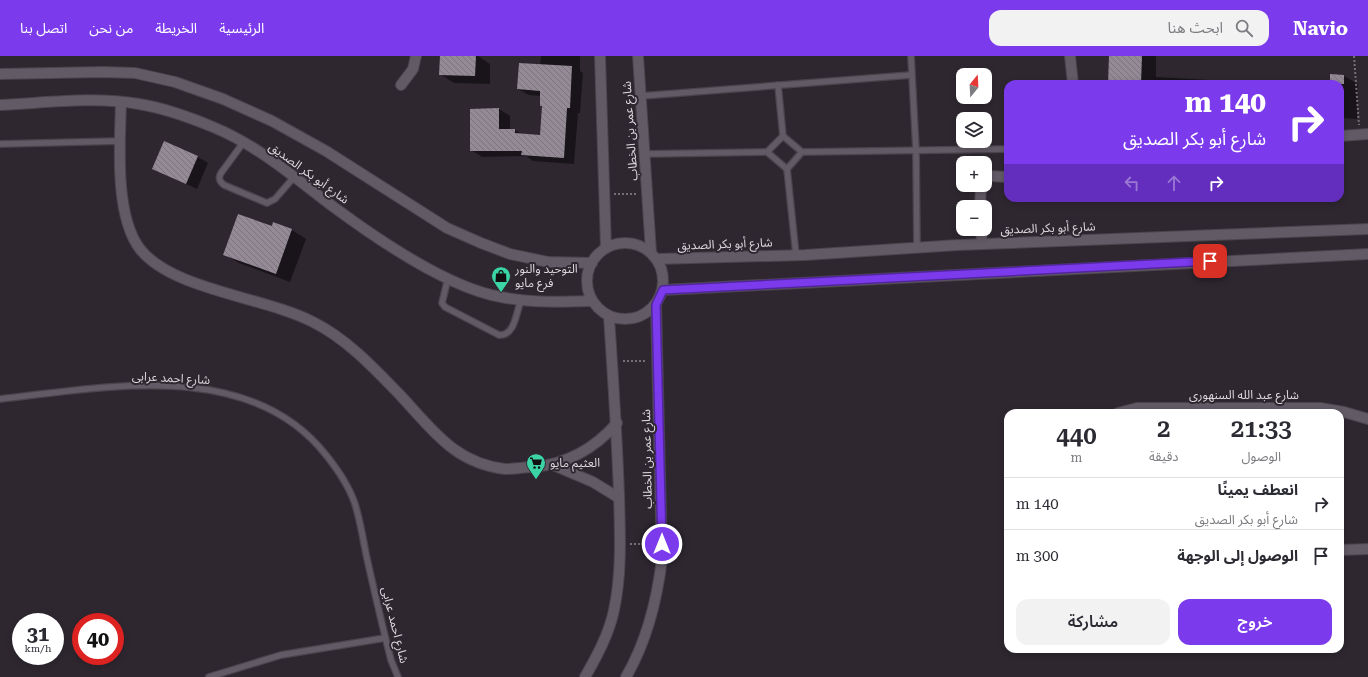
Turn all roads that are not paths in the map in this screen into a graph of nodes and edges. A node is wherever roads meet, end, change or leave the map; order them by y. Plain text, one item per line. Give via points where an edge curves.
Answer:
1 (416, 56) edge
2 (600, 56) edge
3 (638, 56) edge
4 (911, 56) edge
5 (1070, 56) edge
6 (0, 74) edge
7 (911, 75) junction
8 (1073, 80) edge
9 (401, 85) dead end
10 (778, 85) junction
11 (641, 96) junction
12 (121, 102) junction
13 (0, 105) edge
14 (1364, 135) edge
15 (783, 136) junction
16 (1344, 136) edge
17 (120, 141) junction
18 (243, 143) junction
19 (0, 144) edge
20 (1004, 149) edge
21 (916, 150) junction
22 (767, 152) junction
23 (802, 152) junction
24 (645, 154) junction
25 (787, 169) junction
26 (295, 176) junction
27 (992, 176) edge
28 (1004, 177) edge
29 (1368, 229) edge
30 (981, 236) edge
31 (982, 244) junction
32 (606, 248) junction
33 (917, 248) junction
34 (1368, 254) edge
35 (796, 255) junction
36 (654, 256) junction
37 (592, 263) junction
38 (448, 278) junction
39 (663, 290) junction
40 (520, 300) junction
41 (591, 301) junction
42 (656, 305) junction
43 (609, 317) junction
44 (0, 399) edge
45 (1133, 409) edge
46 (1153, 409) edge
47 (1307, 409) edge
48 (1326, 409) edge
49 (1344, 412) edge
50 (1368, 419) edge
51 (617, 423) junction
52 (553, 465) junction
53 (619, 498) junction
54 (1368, 549) edge
55 (1344, 550) edge
56 (386, 638) junction
57 (209, 677) edge
58 (398, 677) edge
59 (586, 677) edge
60 (626, 677) edge

1 - 9 street via 413,69
2 - 32 street
3 - 11 street, شارع عمر بن الخطاب
4 - 7 lane
5 - 8 street
6 - 37 street, شارع أبو بكر الصديق via 135,73 175,82 223,99 272,121 326,151 447,228 481,243 510,254 548,262
7 - 10 lane
7 - 21 lane
10 - 11 lane
10 - 15 lane
11 - 24 street, شارع عمر بن الخطاب
12 - 13 street, شارع أبو بكر الصديق
12 - 17 street
12 - 18 street, شارع أبو بكر الصديق via 140,104 181,115
14 - 16 street
15 - 22 lane
15 - 23 lane
17 - 19 lane
17 - 52 street via 123,205 140,248 154,261 172,274 192,282 265,304 313,322 341,340 372,366 422,422 460,454 484,464 506,469
18 - 26 street, شارع أبو بكر الصديق
18 - 26 lane via 219,177 224,185 267,203 275,199
20 - 21 lane
21 - 23 lane
21 - 33 lane
22 - 24 lane
22 - 25 lane
23 - 25 lane
24 - 36 street, شارع عمر بن الخطاب
25 - 35 lane
26 - 38 street, شارع أبو بكر الصديق via 368,231
27 - 28 street
29 - 31 street, شارع أبو بكر الصديق
30 - 31 street
31 - 33 street, شارع أبو بكر الصديق
32 - 36 street via 627,243 640,245
32 - 37 street
33 - 35 street, شارع أبو بكر الصديق
34 - 39 street
35 - 36 street, شارع أبو بكر الصديق
36 - 39 street via 662,269
37 - 41 street via 587,286
38 - 40 street, شارع أبو بكر الصديق via 499,297
38 - 40 lane via 442,303 445,307 499,335 505,335 510,331
39 - 42 street
40 - 41 street, شارع أبو بكر الصديق
41 - 43 street
42 - 43 street via 642,317 630,320
42 - 60 street, شارع عمر بن الخطاب via 662,544 658,592 652,616
43 - 51 street
44 - 56 lane, شارع احمد عرابى via 111,387 186,387 223,392 258,403 291,421 318,445 339,472 355,504
45 - 46 street, شارع عبد الله السنهورى
47 - 48 street, شارع عبد الله السنهورى
49 - 50 street, شارع عبد الله السنهورى
51 - 52 street via 604,437 578,454
51 - 53 street
52 - 53 street via 594,482
53 - 59 street via 621,544 614,612 599,653
54 - 55 street
56 - 57 lane via 281,655
56 - 58 lane, شارع احمد عرابى

